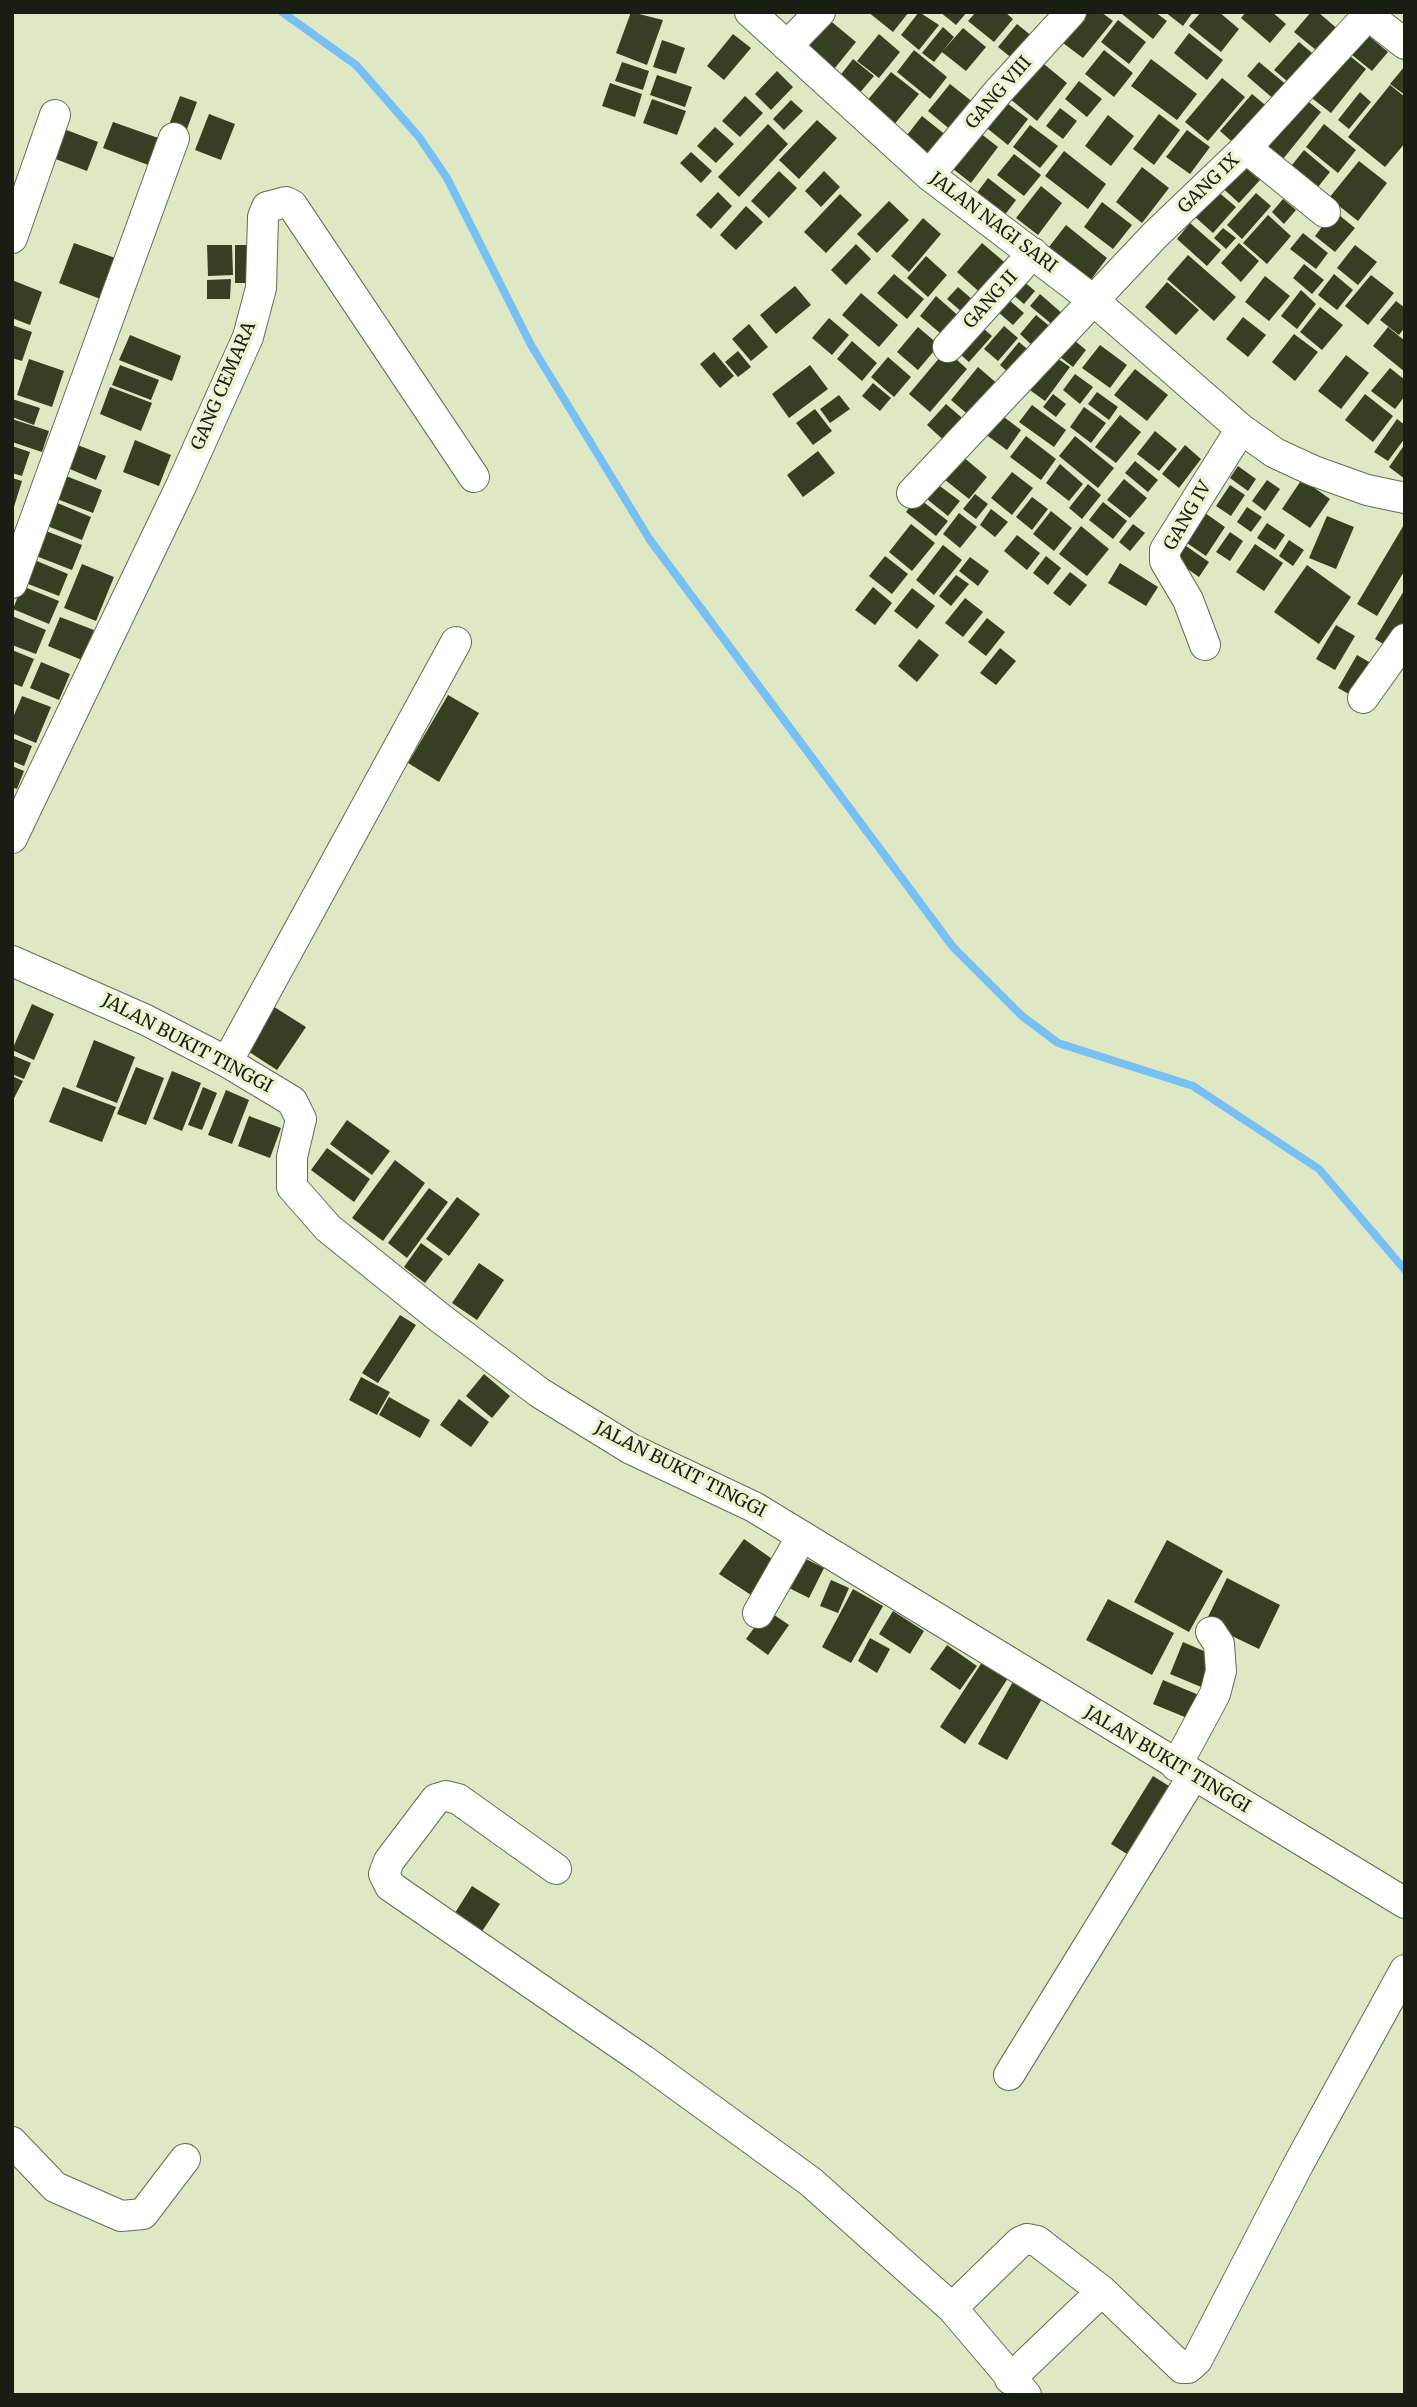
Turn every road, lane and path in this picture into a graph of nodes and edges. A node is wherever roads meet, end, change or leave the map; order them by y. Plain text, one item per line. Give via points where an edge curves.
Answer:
1 (750, 12) edge
2 (820, 12) edge
3 (1071, 12) edge
4 (1364, 19) edge
5 (1405, 44) edge
6 (787, 46) junction
7 (1272, 106) dead end
8 (55, 115) dead end
9 (174, 138) dead end
10 (1247, 148) junction
11 (929, 175) junction
12 (1325, 212) dead end
13 (12, 238) edge
14 (1033, 253) junction
15 (1093, 300) junction
16 (948, 348) dead end
17 (1241, 429) junction
18 (474, 477) dead end
19 (912, 493) dead end
20 (1405, 498) edge
21 (12, 583) edge
22 (1405, 639) edge
23 (456, 642) dead end
24 (1205, 645) dead end
25 (1363, 698) dead end
26 (12, 838) edge
27 (12, 961) edge
28 (227, 1062) junction
29 (802, 1536) junction
30 (758, 1613) dead end
31 (1211, 1632) dead end
32 (1184, 1771) junction
33 (556, 1869) dead end
34 (1405, 1902) edge
35 (1405, 1970) edge
36 (1009, 2075) dead end
37 (12, 2142) edge
38 (185, 2159) dead end
39 (1102, 2291) junction
40 (952, 2308) junction
41 (1018, 2387) edge

1 - 6 street, JALAN NAGI SARI
2 - 6 street
3 - 11 street, GANG VIII
4 - 5 street
4 - 7 street
4 - 10 street, GANG IX
6 - 11 street, JALAN NAGI SARI
8 - 13 street
9 - 21 street
10 - 12 street
10 - 15 street, GANG IX
11 - 14 street, JALAN NAGI SARI
14 - 15 street, JALAN NAGI SARI
14 - 16 street, GANG II
15 - 17 street, JALAN NAGI SARI
15 - 19 street, GANG IX
17 - 20 street, JALAN NAGI SARI via 1275,453 1314,471
17 - 24 street, GANG IV via 1164,550
18 - 26 street, GANG CEMARA via 292,205 267,207 261,288 248,337
22 - 25 street
23 - 28 street
27 - 28 street, JALAN BUKIT TINGGI via 103,999
28 - 29 street, JALAN BUKIT TINGGI via 292,1101 301,1119 292,1157 292,1187 328,1228 540,1394 631,1449 745,1502
29 - 30 street
29 - 32 street, JALAN BUKIT TINGGI
31 - 32 street via 1219,1644 1222,1671
32 - 34 street, JALAN BUKIT TINGGI
32 - 36 street
33 - 40 street via 458,1799 446,1796 436,1800 384,1874 390,1886 811,2182
35 - 39 street via 1192,2365 1176,2365
37 - 38 street via 55,2187 121,2216 143,2214
39 - 40 street via 1037,2241 1027,2239
39 - 41 street
40 - 41 street

